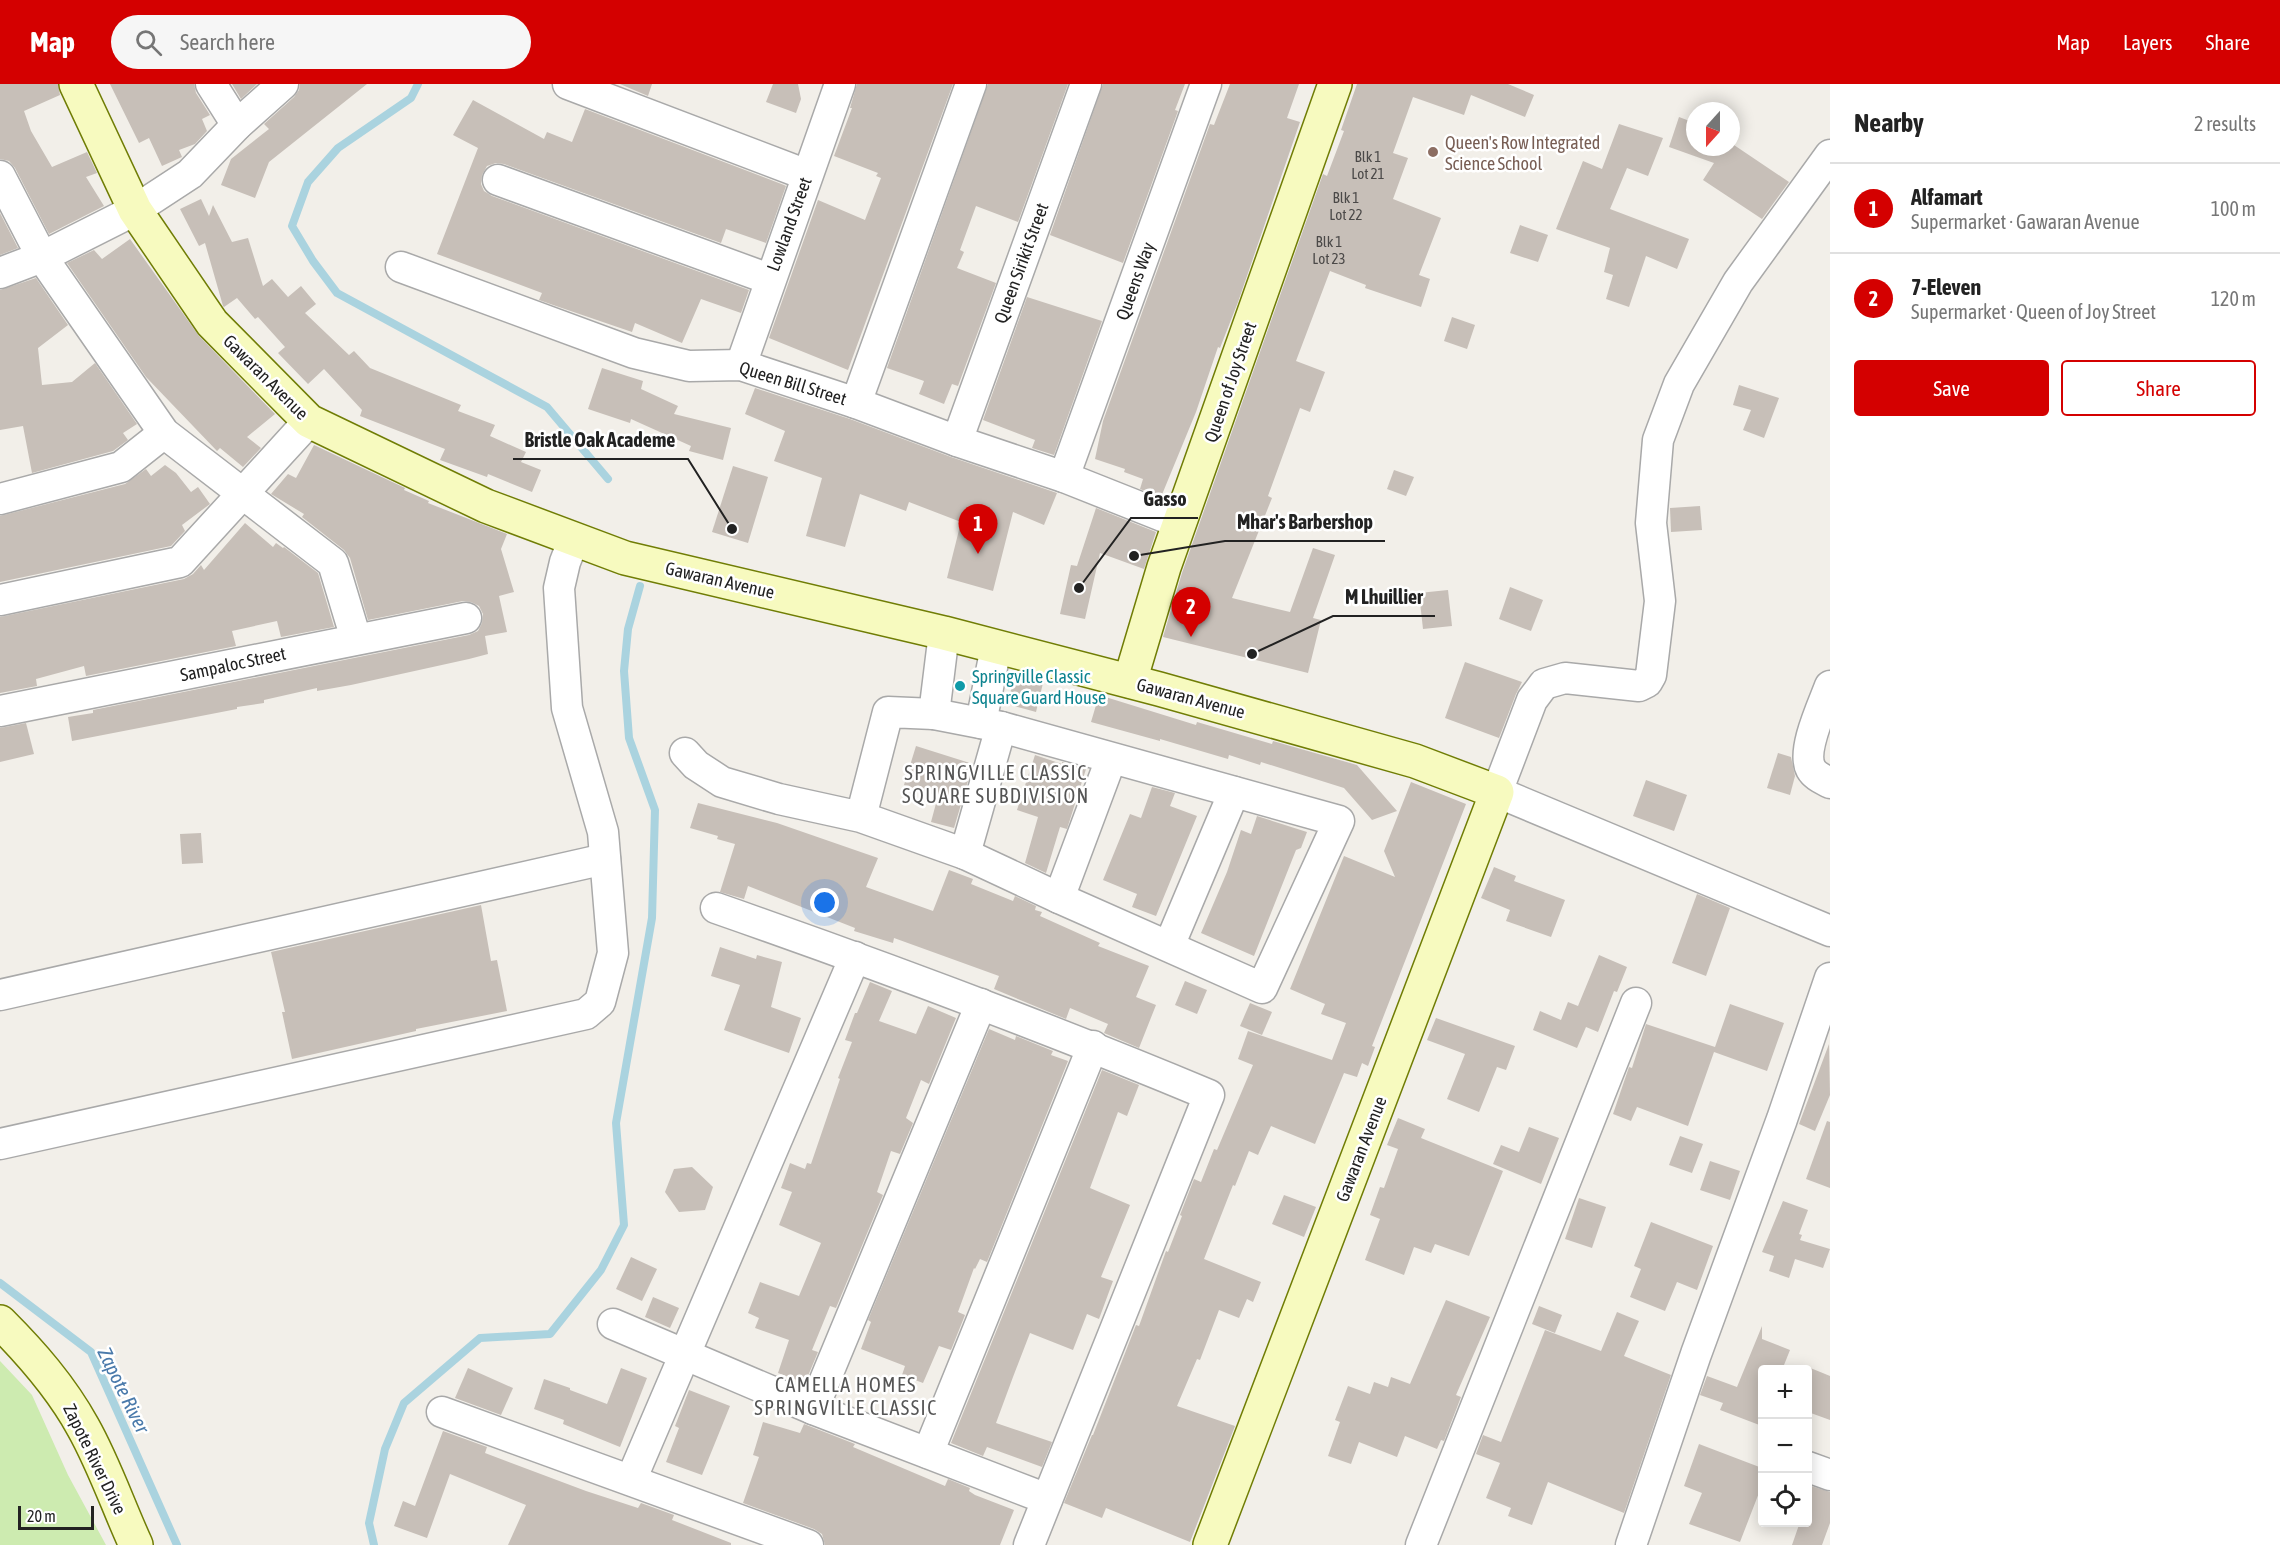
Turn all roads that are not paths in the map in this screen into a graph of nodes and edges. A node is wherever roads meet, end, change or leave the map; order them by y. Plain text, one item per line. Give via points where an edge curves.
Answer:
1 (76, 84) edge
2 (211, 84) edge
3 (283, 84) edge
4 (568, 84) edge
5 (840, 84) edge
6 (971, 84) edge
7 (1086, 84) edge
8 (1206, 84) edge
9 (1335, 84) edge
10 (237, 125) junction
11 (1830, 155) edge
12 (807, 175) junction
13 (0, 176) edge
14 (498, 180) dead end
15 (135, 210) junction
16 (42, 257) junction
17 (400, 267) dead end
18 (0, 273) edge
19 (769, 279) junction
20 (741, 364) junction
21 (856, 403) junction
22 (309, 421) junction
23 (164, 433) junction
24 (957, 441) junction
25 (1064, 477) junction
26 (242, 492) junction
27 (0, 499) edge
28 (1180, 523) junction
29 (574, 539) junction
30 (0, 600) edge
31 (466, 618) dead end
32 (944, 633) junction
33 (356, 639) junction
34 (996, 647) junction
35 (1130, 681) junction
36 (1829, 691) edge
37 (0, 711) edge
38 (934, 714) junction
39 (991, 725) junction
40 (685, 753) dead end
41 (1111, 759) junction
42 (1830, 783) edge
43 (1234, 792) junction
44 (1497, 792) junction
45 (861, 817) junction
46 (965, 854) junction
47 (605, 859) junction
48 (1059, 898) junction
49 (716, 908) dead end
50 (1830, 930) edge
51 (1169, 946) junction
52 (855, 957) junction
53 (1830, 978) edge
54 (0, 995) edge
55 (981, 1004) junction
56 (1636, 1004) dead end
57 (1093, 1046) junction
58 (0, 1144) edge
59 (0, 1322) edge
60 (613, 1324) dead end
61 (685, 1355) junction
62 (813, 1409) junction
63 (442, 1413) dead end
64 (928, 1453) junction
65 (1812, 1468) edge
66 (1830, 1475) edge
67 (631, 1480) junction
68 (1047, 1498) junction
69 (136, 1545) edge
70 (808, 1545) edge
71 (1029, 1545) edge
72 (1210, 1545) edge
73 (1421, 1545) edge
74 (1631, 1545) edge

1 - 15 street, Gawaran Avenue
2 - 10 street
3 - 10 street
4 - 12 street
5 - 12 street, Lowland Street
6 - 21 street
7 - 24 street, Queen Sirikit Street
8 - 25 street, Queens Way
9 - 28 street, Queen of Joy Street
10 - 15 street via 190,174
11 - 44 street via 1738,282 1679,384 1658,440 1651,523 1660,601 1651,675 1640,686 1565,678 1545,684 1532,700
12 - 19 street, Lowland Street
13 - 16 street
14 - 19 street
15 - 16 street
15 - 22 street, Gawaran Avenue via 212,323
16 - 18 street
16 - 23 street
17 - 20 street, Queen Bill Street via 634,353 689,366
19 - 20 street, Lowland Street
20 - 21 street, Queen Bill Street
21 - 24 street, Queen Bill Street
22 - 26 street
22 - 29 street, Gawaran Avenue via 486,506
23 - 26 street
23 - 27 street via 120,467
24 - 25 street, Queen Bill Street
25 - 28 street, Queen Bill Street
26 - 30 street via 180,562
26 - 33 street via 333,563
28 - 35 street, Queen of Joy Street
29 - 32 street, Gawaran Avenue via 625,558
29 - 47 street via 559,588 567,708 603,832
31 - 33 street, Sampaloc Street
32 - 34 street, Gawaran Avenue
32 - 38 street
33 - 37 street, Sampaloc Street
34 - 35 street, Gawaran Avenue
34 - 39 street
35 - 44 street, Gawaran Avenue via 1415,761
36 - 42 street via 1807,753 1815,775
38 - 39 street
38 - 45 street via 888,712
39 - 41 street
39 - 46 street
40 - 45 street via 722,782
41 - 43 street
41 - 48 street
43 - 51 street
43 - 51 street via 1339,821 1262,988
44 - 50 street
44 - 72 street, Gawaran Avenue
45 - 46 street
46 - 48 street
47 - 54 street
47 - 58 street via 614,953 600,1002 586,1014
48 - 51 street
49 - 52 street
52 - 55 street
52 - 61 street
53 - 74 street
55 - 57 street
55 - 62 street
56 - 73 street
57 - 64 street
57 - 68 street via 1209,1095
59 - 69 street, Zapote River Drive via 24,1345 69,1402 85,1429
60 - 61 street
61 - 62 street
61 - 67 street
62 - 64 street
63 - 67 street
64 - 68 street
65 - 66 street
67 - 70 street
68 - 71 street

